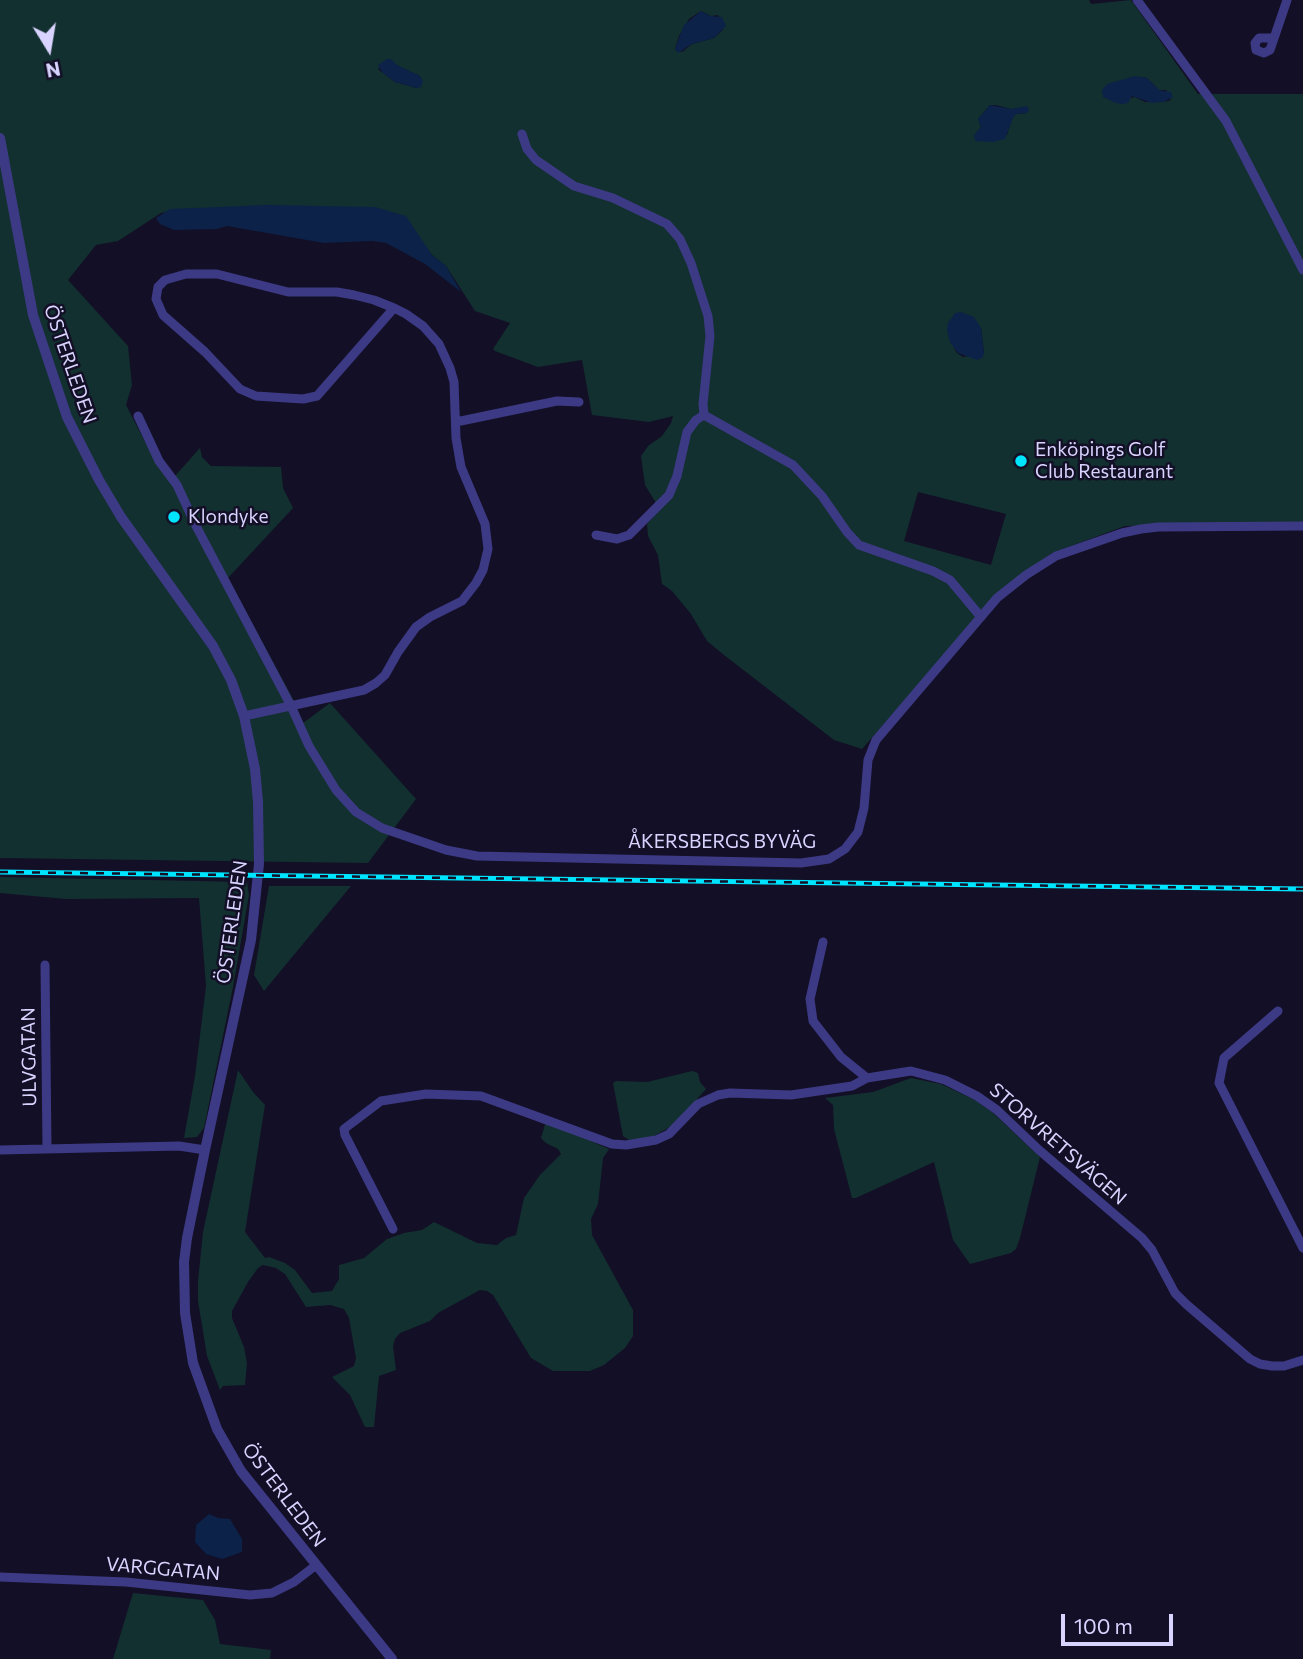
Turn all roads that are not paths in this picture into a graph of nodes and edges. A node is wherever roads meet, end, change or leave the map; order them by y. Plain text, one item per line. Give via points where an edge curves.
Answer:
1 (1137, 0) edge
2 (1287, 0) edge
3 (1273, 38) dead end
4 (522, 134) dead end
5 (0, 138) edge
6 (1303, 270) edge
7 (394, 308) junction
8 (579, 402) dead end
9 (704, 415) junction
10 (138, 416) dead end
11 (456, 422) junction
12 (1303, 526) edge
13 (596, 535) dead end
14 (981, 617) junction
15 (291, 706) junction
16 (244, 716) junction
17 (823, 942) dead end
18 (45, 965) dead end
19 (1278, 1012) dead end
20 (867, 1079) junction
21 (47, 1148) junction
22 (0, 1150) edge
23 (205, 1150) junction
24 (393, 1229) dead end
25 (1303, 1248) edge
26 (1303, 1360) edge
27 (315, 1566) junction
28 (0, 1577) edge
29 (392, 1659) edge

1 - 6 street via 1226,121
2 - 3 street
4 - 9 street via 536,160 574,186 613,198 667,224 680,239 708,316
5 - 16 street, ÖSTERLEDEN via 33,315 67,417 121,517 214,646
7 - 7 street via 354,295 267,289 206,273 165,281 156,295 163,315 240,389 256,396 303,399 317,396
7 - 11 street via 439,344 454,382
8 - 11 street via 557,401
9 - 13 street via 687,432 669,495 629,535 617,539
9 - 14 street via 793,465 859,545 950,580
10 - 15 street, ÅKERSBERGS BYVÄG
11 - 15 street via 461,467 487,535 486,560 476,583 462,601 416,627 376,683 364,690
12 - 14 street, ÅKERSBERGS BYVÄG via 1158,527 1122,533 1051,558 997,598
14 - 15 street, ÅKERSBERGS BYVÄG via 876,740 868,760 858,832 839,854 818,861 505,858 446,850 382,828 356,812 321,767
15 - 16 street
16 - 23 street, ÖSTERLEDEN via 258,802 257,893 243,980
17 - 20 street via 810,999 813,1021
18 - 21 street, ULVGATAN
19 - 25 street via 1224,1058 1219,1083
20 - 24 street, STORVRETSVÄGEN via 852,1086 792,1095 718,1095 698,1104 669,1134 626,1145 612,1144 481,1096 426,1094 381,1101 344,1129
20 - 26 street, STORVRETSVÄGEN via 911,1071 978,1096 1142,1238 1175,1293 1208,1325 1260,1364 1284,1366
21 - 22 street
21 - 23 street via 178,1146
23 - 27 street, ÖSTERLEDEN via 184,1262 185,1313 193,1363 225,1446
27 - 28 street, VARGGATAN via 272,1593 250,1595 126,1582
27 - 29 street, ÖSTERLEDEN

